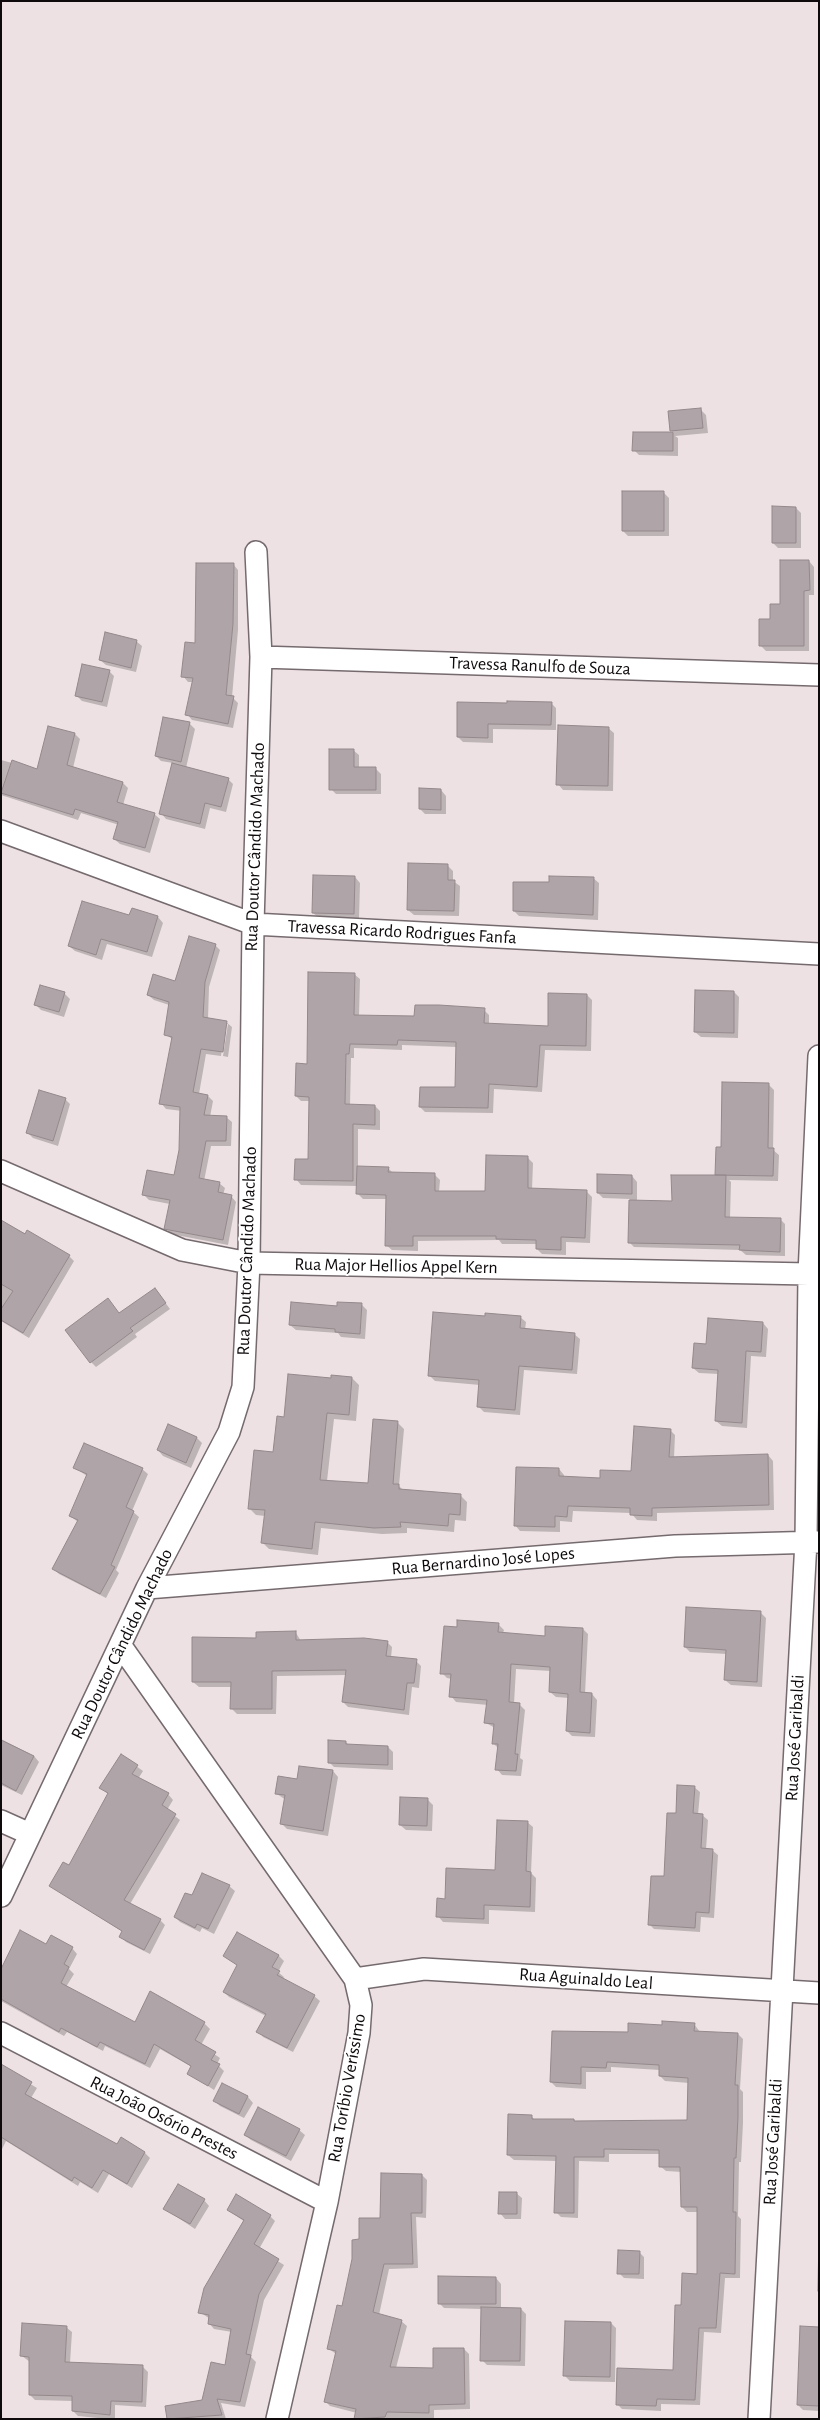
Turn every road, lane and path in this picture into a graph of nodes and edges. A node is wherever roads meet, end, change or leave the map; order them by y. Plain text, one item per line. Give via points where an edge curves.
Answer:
1 (256, 552) dead end
2 (261, 657) junction
3 (819, 675) edge
4 (1, 831) edge
5 (253, 924) junction
6 (819, 954) edge
7 (819, 1056) edge
8 (1, 1171) edge
9 (250, 1263) junction
10 (809, 1274) junction
11 (812, 1542) edge
12 (147, 1588) junction
13 (121, 1646) junction
14 (1, 1821) edge
15 (30, 1834) junction
16 (1, 1896) edge
17 (355, 1979) junction
18 (781, 1991) junction
19 (819, 1993) edge
20 (1, 2033) edge
21 (327, 2202) junction
22 (277, 2419) edge
23 (759, 2419) edge

1 - 2 street, Rua Doutor Cândido Machado
2 - 3 street, Travessa Ranulfo de Souza
2 - 5 street, Rua Doutor Cândido Machado
4 - 5 street, Travessa Ricardo Rodrigues Fanfa
5 - 6 street, Travessa Ricardo Rodrigues Fanfa
5 - 9 street, Rua Doutor Cândido Machado
7 - 10 street, Rua José Garibaldi
8 - 9 street, Rua Major Hellios Appel Kern via 182,1250
9 - 10 street, Rua Major Hellios Appel Kern
9 - 12 street, Rua Doutor Cândido Machado via 243,1387 228,1432
10 - 11 street, Rua José Garibaldi
11 - 12 street, Rua Bernardino José Lopes via 675,1546
11 - 18 street, Rua José Garibaldi
12 - 13 street, Rua Doutor Cândido Machado
13 - 15 street, Rua Doutor Cândido Machado
13 - 17 street, Rua Toríbio Veríssimo
14 - 15 street
15 - 16 street, Rua Doutor Cândido Machado
17 - 18 street, Rua Aguinaldo Leal via 424,1969
17 - 21 street, Rua Toríbio Veríssimo via 361,2005 359,2033
18 - 19 street, Rua Aguinaldo Leal
18 - 23 street, Rua José Garibaldi
20 - 21 street, Rua João Osório Prestes
21 - 22 street, Rua Toríbio Veríssimo

